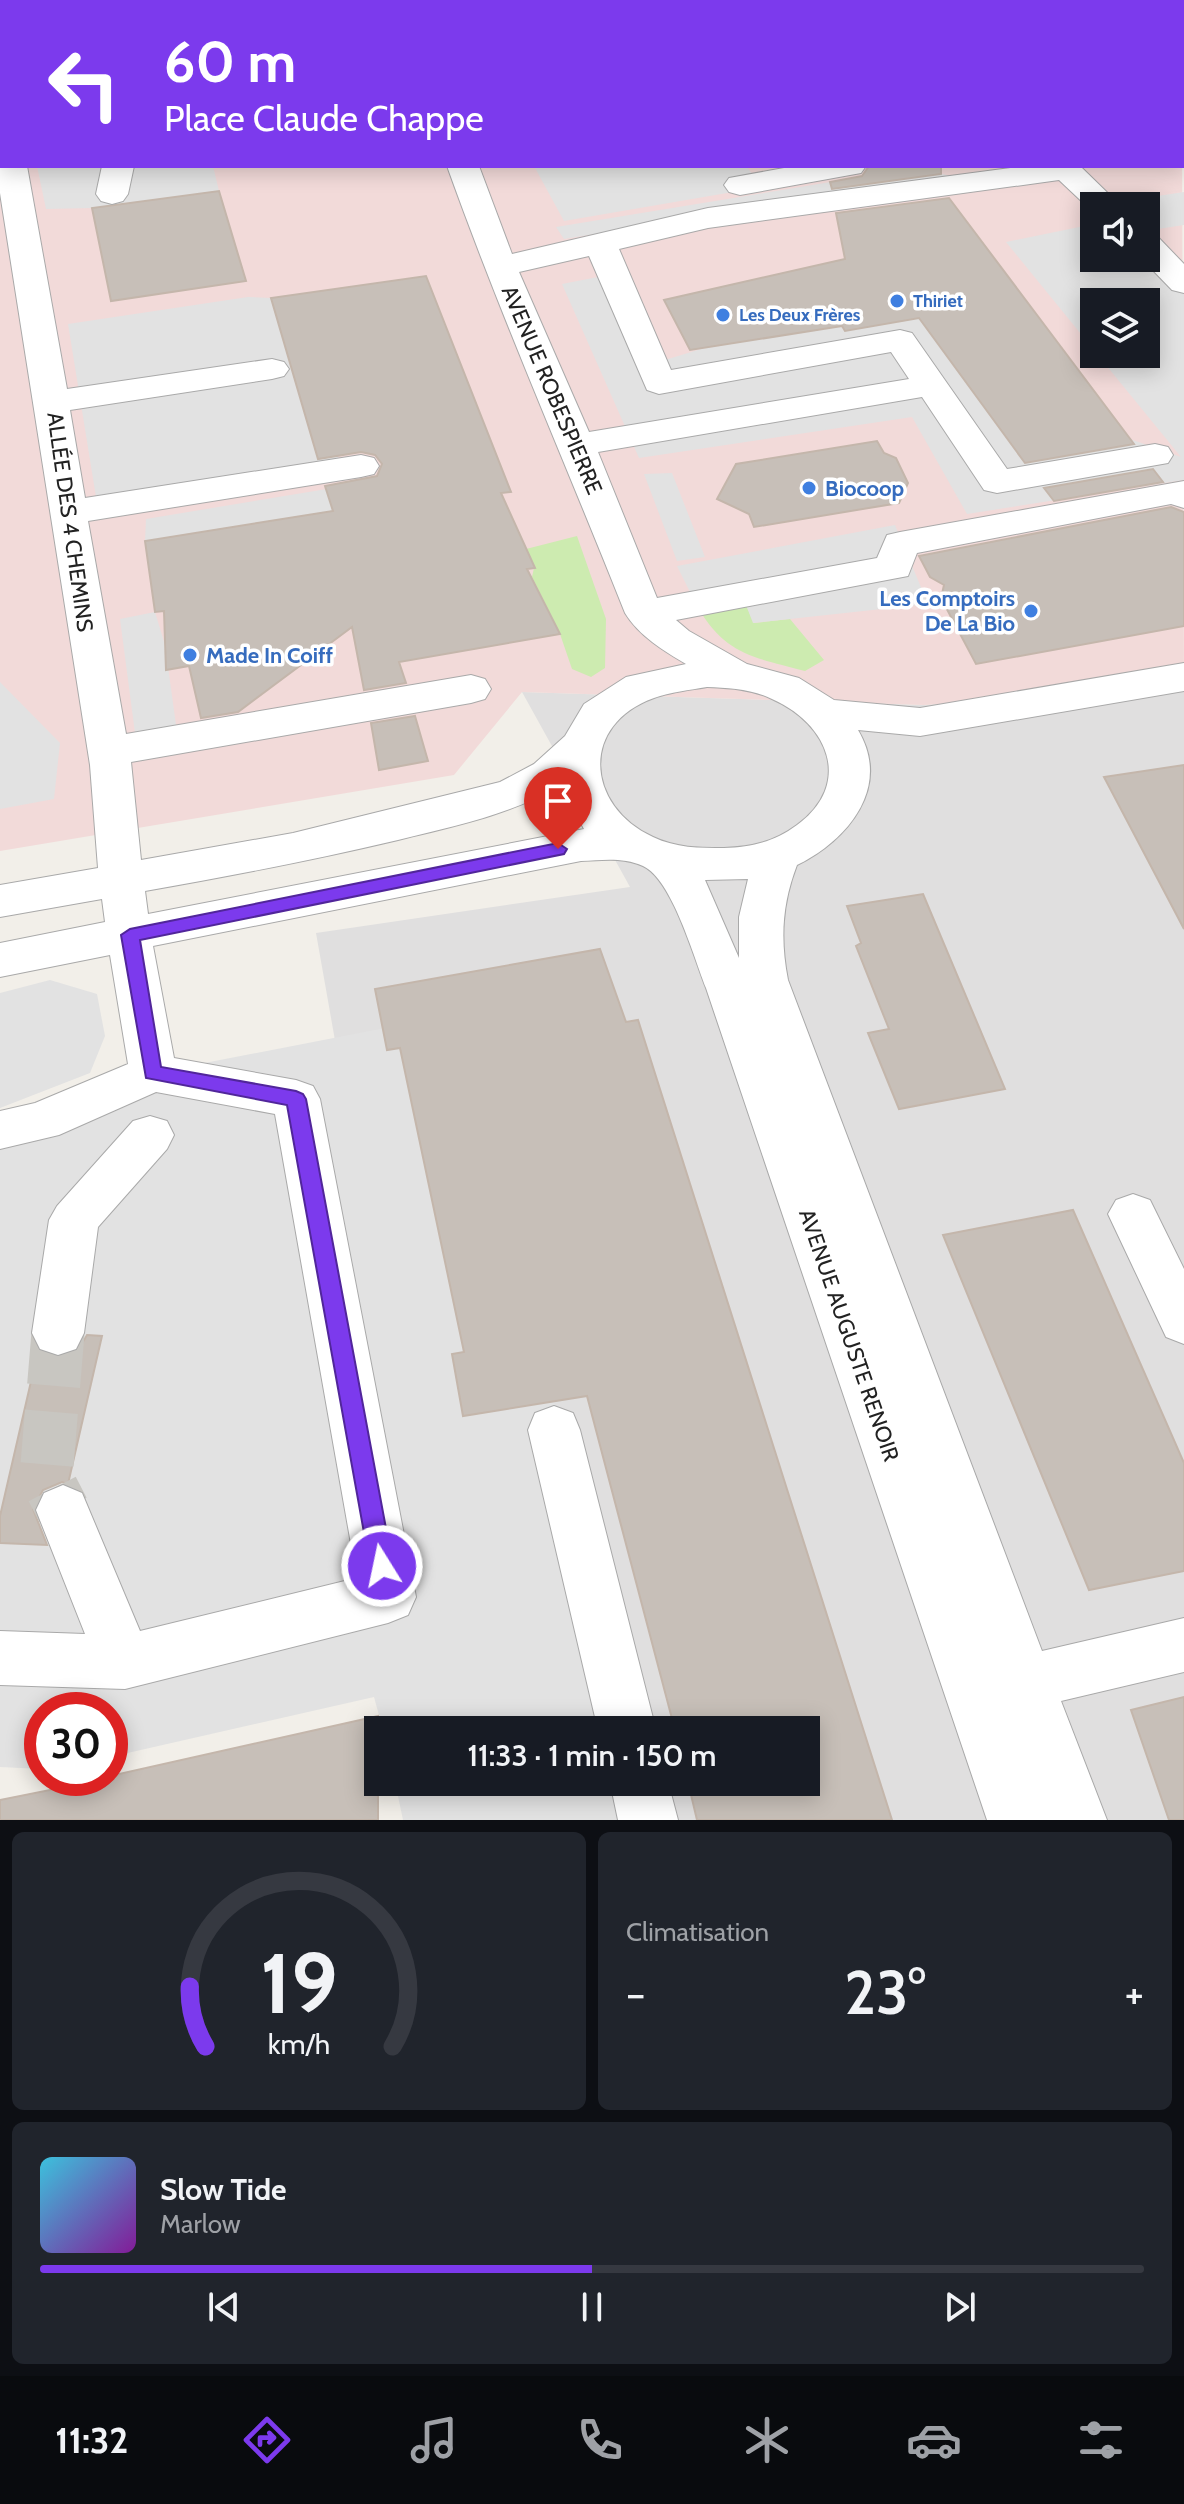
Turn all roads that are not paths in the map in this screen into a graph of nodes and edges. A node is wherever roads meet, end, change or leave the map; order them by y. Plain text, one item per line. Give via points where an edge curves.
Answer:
1 (11, 168) edge
2 (464, 168) edge
3 (838, 168) edge
4 (714, 189) dead end
5 (1090, 192) edge
6 (600, 244) junction
7 (1160, 258) edge
8 (500, 267) junction
9 (1184, 283) edge
10 (272, 369) dead end
11 (933, 385) junction
12 (52, 402) junction
13 (577, 445) junction
14 (1155, 455) dead end
15 (361, 466) dead end
16 (1184, 496) edge
17 (67, 513) junction
18 (644, 613) junction
19 (735, 674) junction
20 (1184, 677) edge
21 (471, 689) dead end
22 (627, 692) junction
23 (823, 713) junction
24 (920, 722) junction
25 (578, 747) junction
26 (109, 751) junction
27 (851, 768) junction
28 (645, 851) junction
29 (779, 856) junction
30 (122, 879) junction
31 (0, 901) edge
32 (130, 935) junction
33 (0, 960) edge
34 (153, 1073) junction
35 (0, 1130) edge
36 (150, 1135) dead end
37 (1133, 1214) dead end
38 (1184, 1322) edge
39 (58, 1333) tunnel mouth
40 (554, 1430) dead end
41 (63, 1510) tunnel mouth
42 (1184, 1645) edge
43 (0, 1658) edge
44 (125, 1662) junction
45 (1026, 1682) junction
46 (974, 1694) junction
47 (624, 1716) edge
48 (642, 1796) edge
49 (648, 1820) edge
50 (1017, 1820) edge
51 (1077, 1820) edge

1 - 12 street, ALLÉE DES 4 CHEMINS
2 - 8 street, AVENUE ROBESPIERRE
3 - 4 street
5 - 6 street via 1066,170 708,218
6 - 8 street
6 - 11 street via 659,383 900,340
7 - 9 street
8 - 13 street, AVENUE ROBESPIERRE
10 - 12 street
11 - 13 street
11 - 14 street via 997,482
12 - 17 street, ALLÉE DES 4 CHEMINS
13 - 18 street, AVENUE ROBESPIERRE
15 - 17 street
16 - 18 street via 1180,491 900,544 894,567
17 - 26 street, ALLÉE DES 4 CHEMINS
18 - 19 street, AVENUE ROBESPIERRE via 687,649
18 - 22 street, AVENUE ROBESPIERRE via 640,651
19 - 22 street via 678,675
19 - 23 street via 784,688
20 - 24 street
21 - 26 street
22 - 25 street via 605,707
23 - 24 street
23 - 27 street via 847,748
24 - 27 street
25 - 28 street via 575,773 583,798 600,823
25 - 30 street via 549,774 483,804 293,849
26 - 30 street, ALLÉE DES 4 CHEMINS
27 - 29 street via 848,794 834,819 810,841
28 - 29 street via 722,866
28 - 32 street via 581,845
28 - 46 street, AVENUE AUGUSTE RENOIR via 685,882 729,988
29 - 45 street, AVENUE AUGUSTE RENOIR via 761,900 758,943 765,980
30 - 31 street
30 - 32 street, ALLÉE DES 4 CHEMINS
32 - 33 street
32 - 34 street, ALLÉE DES 4 CHEMINS
34 - 35 street via 42,1121
34 - 44 street via 296,1099 388,1597
36 - 39 street via 74,1220
37 - 38 street
40 - 47 street
41 - 44 street
42 - 45 street
43 - 44 street
45 - 46 street
45 - 51 street, AVENUE AUGUSTE RENOIR
46 - 50 street, AVENUE AUGUSTE RENOIR
48 - 49 street

